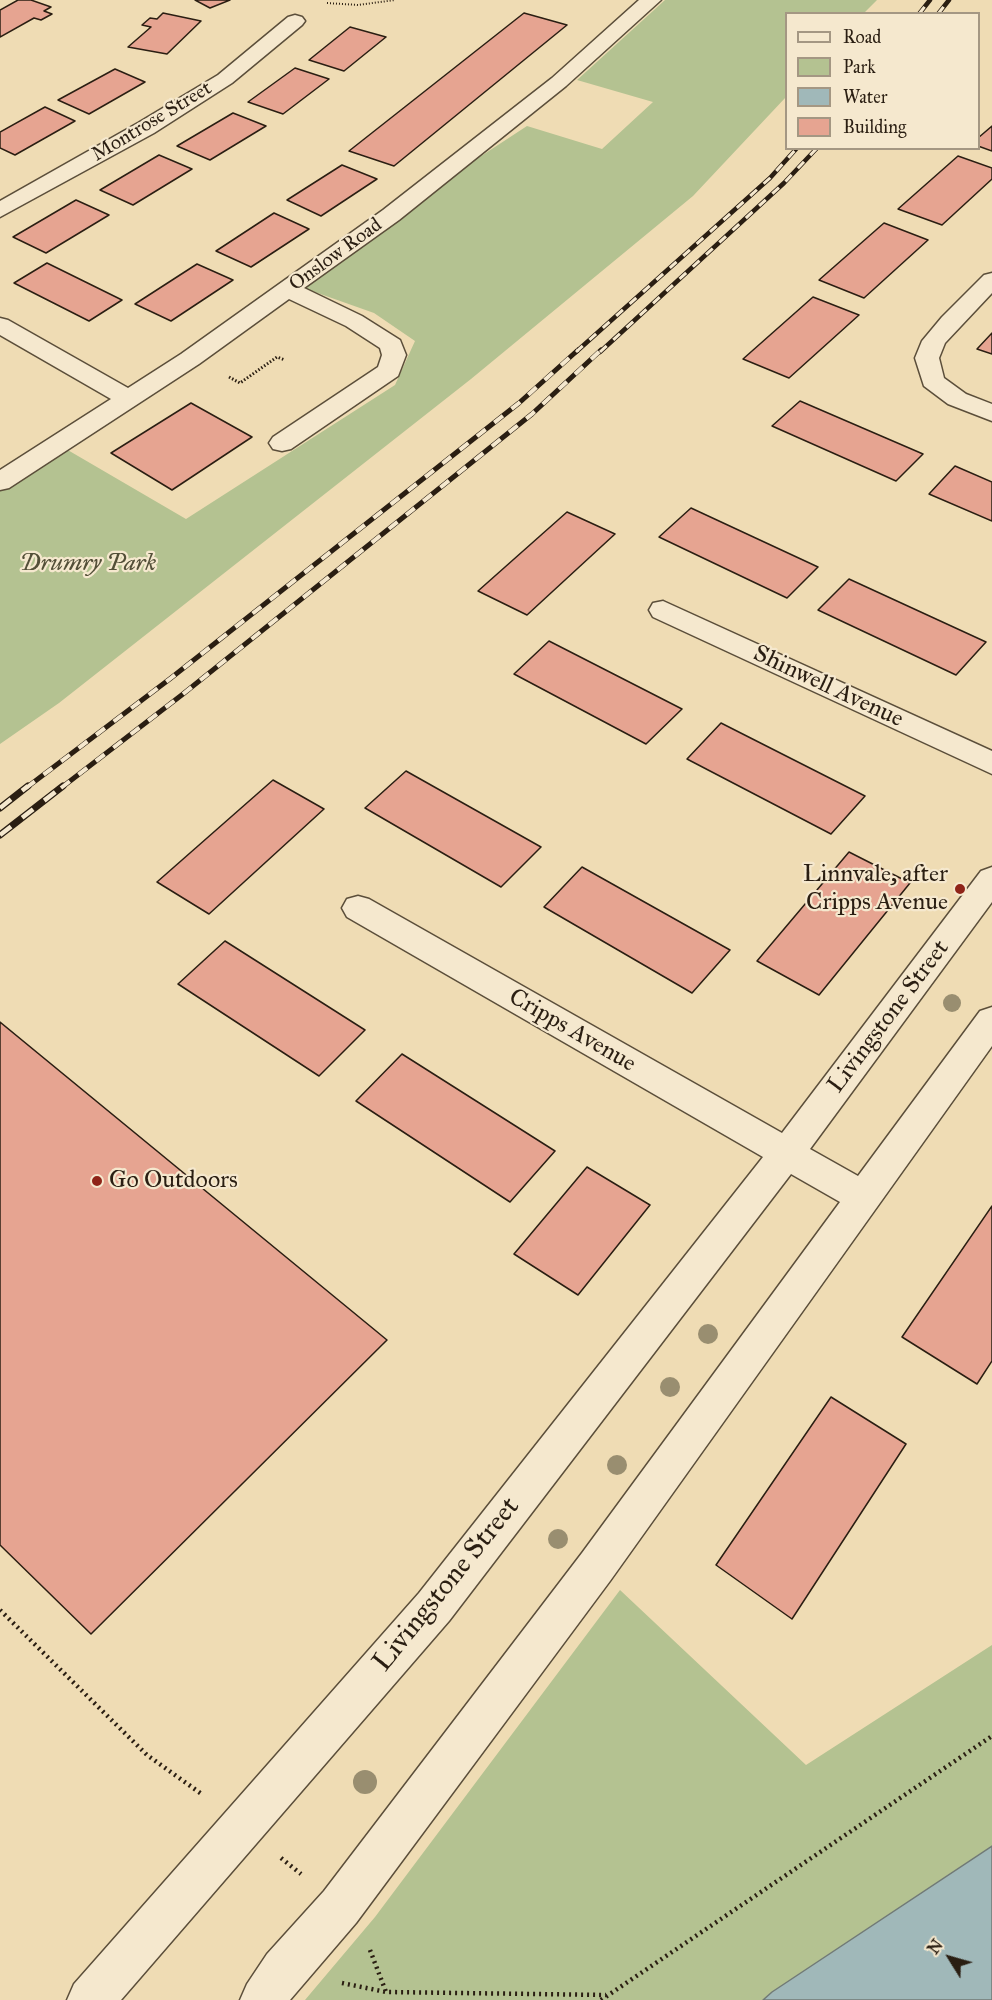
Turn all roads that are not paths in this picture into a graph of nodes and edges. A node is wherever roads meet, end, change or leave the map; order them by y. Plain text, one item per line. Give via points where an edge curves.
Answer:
1 (651, 0) edge
2 (295, 21) dead end
3 (0, 210) edge
4 (992, 280) edge
5 (288, 290) junction
6 (0, 325) edge
7 (128, 399) junction
8 (992, 413) edge
9 (282, 443) dead end
10 (0, 482) edge
11 (663, 610) dead end
12 (992, 764) edge
13 (992, 879) edge
14 (358, 908) dead end
15 (992, 1020) edge
16 (786, 1154) junction
17 (865, 1198) junction
18 (273, 1985) edge
19 (90, 2000) edge

1 - 5 street, Onslow Road via 468,156
2 - 3 street, Montrose Street via 225,79
4 - 8 street via 950,321 934,341 927,358 933,381 957,399
5 - 7 street, Onslow Road
5 - 9 street via 354,321 391,345 394,355 389,371
6 - 7 street
7 - 10 street, Onslow Road
11 - 12 street, Shinwell Avenue
13 - 16 street, Livingstone Street
14 - 16 street, Cripps Avenue
15 - 17 street
16 - 17 street
16 - 19 street, Livingstone Street via 434,1607
17 - 18 street via 596,1567 340,1907

